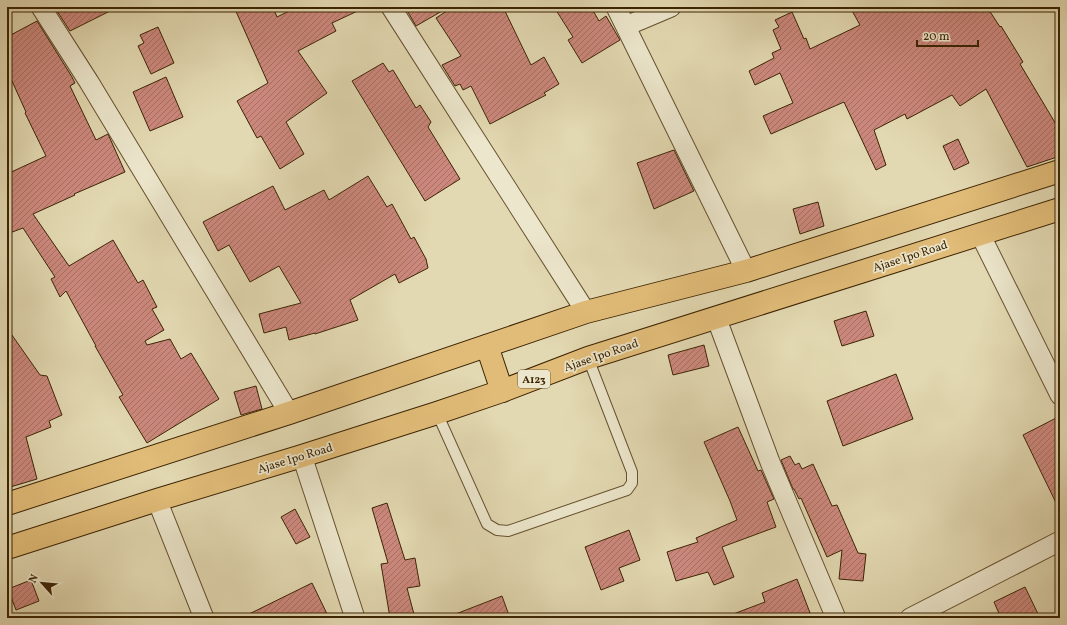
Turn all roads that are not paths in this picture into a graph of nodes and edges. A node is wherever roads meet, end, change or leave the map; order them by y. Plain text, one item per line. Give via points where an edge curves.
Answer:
1 (41, 7) edge
2 (391, 7) edge
3 (616, 7) edge
4 (671, 7) edge
5 (626, 26) junction
6 (1060, 171) edge
7 (1060, 208) edge
8 (980, 234) junction
9 (746, 271) junction
10 (586, 312) junction
11 (716, 317) junction
12 (487, 346) junction
13 (588, 358) junction
14 (502, 391) junction
15 (1060, 395) edge
16 (289, 413) junction
17 (437, 413) junction
18 (302, 456) junction
19 (157, 500) junction
20 (7, 504) edge
21 (1060, 541) edge
22 (7, 548) edge
23 (204, 618) edge
24 (355, 618) edge
25 (836, 618) edge
26 (910, 618) edge

1 - 16 street
2 - 10 street
3 - 5 street
4 - 5 street
5 - 9 street
6 - 9 highway
7 - 8 highway, Ajase Ipo Road / A123
8 - 11 highway, Ajase Ipo Road / A123
8 - 15 street
9 - 10 highway
10 - 12 highway
11 - 13 highway, Ajase Ipo Road / A123
11 - 25 street via 770,462
12 - 14 highway
12 - 16 highway
13 - 14 highway, Ajase Ipo Road / A123
13 - 17 lane via 632,472 632,483 627,490 508,532 497,530 487,524
14 - 17 highway, Ajase Ipo Road / A123
16 - 20 highway
17 - 18 highway, Ajase Ipo Road / A123
18 - 19 highway, Ajase Ipo Road / A123
18 - 24 street
19 - 22 highway, Ajase Ipo Road / A123
19 - 23 street
21 - 26 street

